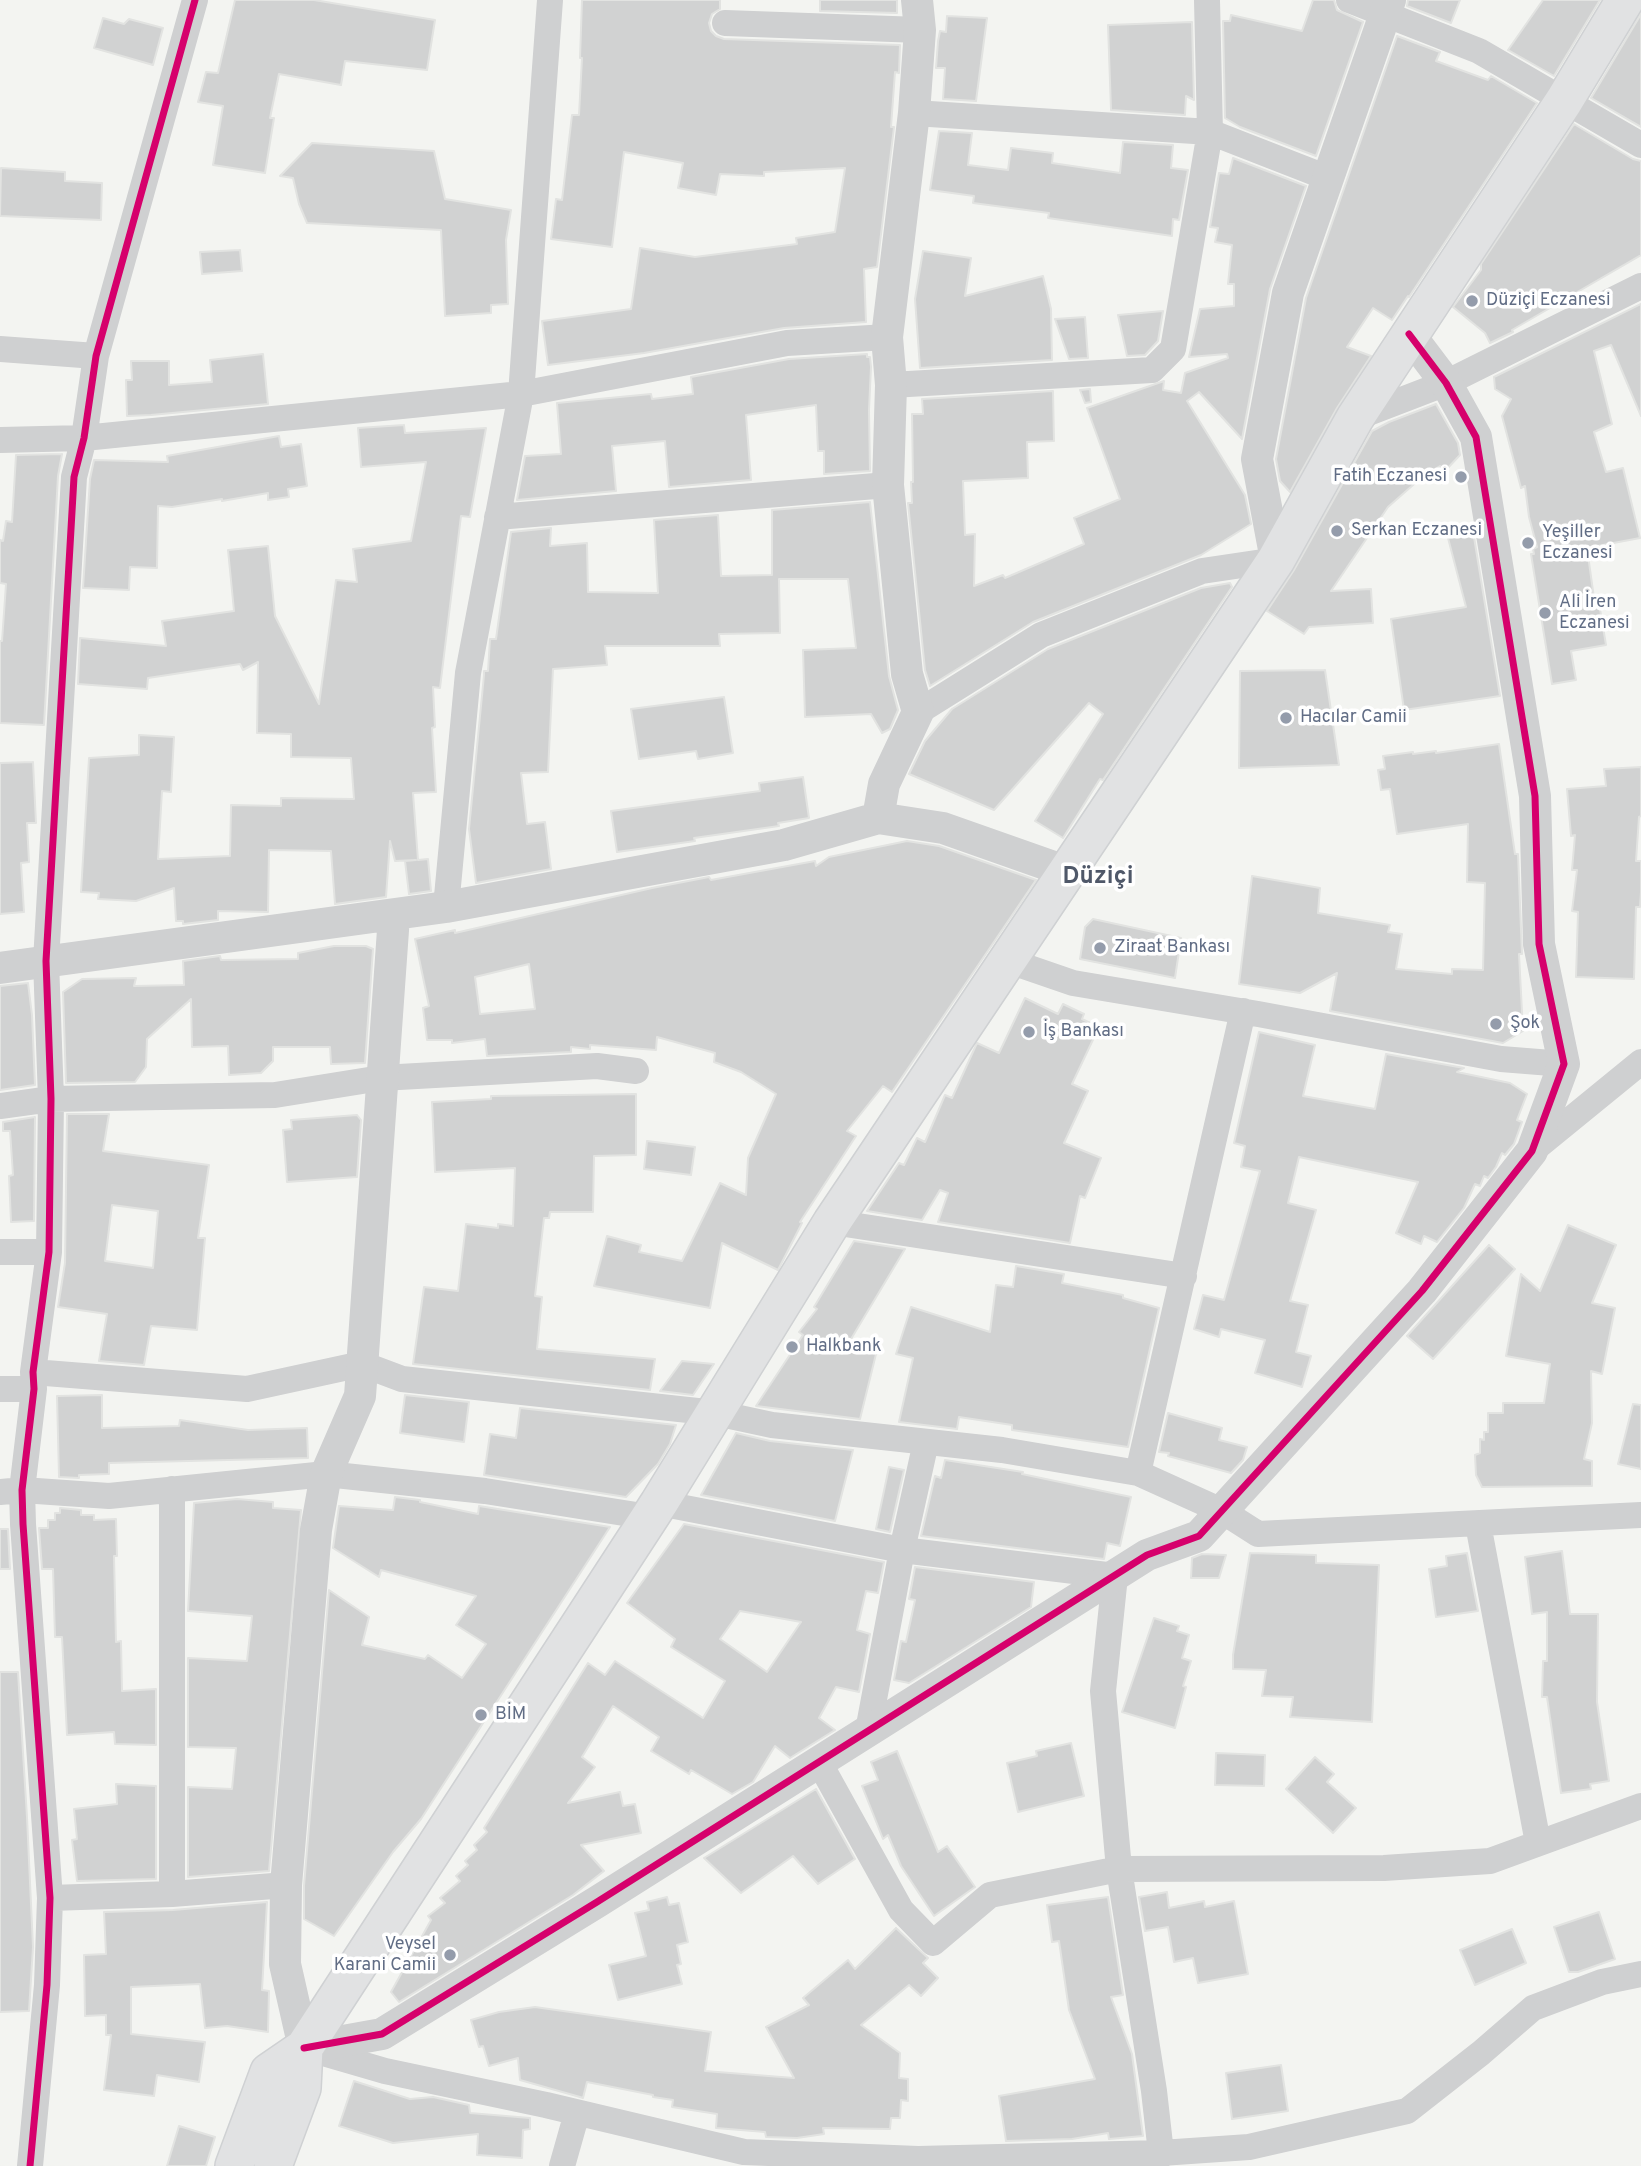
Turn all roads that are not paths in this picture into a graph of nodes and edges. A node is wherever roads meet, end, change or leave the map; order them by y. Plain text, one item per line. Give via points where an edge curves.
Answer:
1 (195, 0) edge
2 (550, 0) edge
3 (1207, 0) edge
4 (1349, 0) edge
5 (1625, 0) edge
6 (1388, 7) edge
7 (918, 15) edge
8 (725, 23) dead end
9 (1564, 101) junction
10 (914, 113) junction
11 (1210, 132) junction
12 (1641, 145) edge
13 (1328, 178) junction
14 (1641, 286) edge
15 (1409, 334) junction
16 (887, 337) junction
17 (0, 349) edge
18 (96, 356) junction
19 (1446, 383) junction
20 (891, 385) junction
21 (522, 394) junction
22 (1355, 418) junction
23 (84, 438) junction
24 (0, 440) edge
25 (888, 485) junction
26 (497, 517) junction
27 (1276, 561) junction
28 (918, 712) junction
29 (878, 817) junction
30 (1068, 872) junction
31 (446, 907) junction
32 (394, 916) junction
33 (46, 961) junction
34 (1009, 961) junction
35 (0, 968) edge
36 (1243, 1011) junction
37 (1641, 1062) edge
38 (1564, 1064) junction
39 (636, 1071) dead end
40 (381, 1078) junction
41 (51, 1099) junction
42 (0, 1106) edge
43 (1531, 1151) junction
44 (832, 1222) junction
45 (0, 1252) edge
46 (49, 1252) junction
47 (1184, 1276) junction
48 (362, 1364) junction
49 (34, 1380) junction
50 (0, 1389) edge
51 (716, 1413) junction
52 (926, 1442) junction
53 (1138, 1473) junction
54 (326, 1474) junction
55 (172, 1489) junction
56 (11, 1491) edge
57 (654, 1510) junction
58 (1222, 1511) junction
59 (1641, 1515) edge
60 (1478, 1524) junction
61 (902, 1550) junction
62 (1115, 1576) junction
63 (868, 1731) junction
64 (819, 1762) junction
65 (1641, 1806) edge
66 (1538, 1843) junction
67 (1119, 1869) junction
68 (286, 1885) junction
69 (172, 1894) junction
70 (50, 1898) junction
71 (1641, 1974) edge
72 (304, 2048) junction
73 (577, 2113) junction
74 (1158, 2160) edge
75 (30, 2166) edge
76 (234, 2166) edge
77 (273, 2166) edge
78 (562, 2166) edge

1 - 18 street
2 - 21 street
3 - 11 street
4 - 6 street
5 - 9 main road
6 - 9 street via 1479,51
6 - 13 street
7 - 8 street
7 - 10 street
9 - 12 street
9 - 15 main road
10 - 11 street
10 - 16 street
11 - 13 street
11 - 20 street via 1173,349 1152,370
13 - 27 street via 1288,293 1257,459
14 - 19 street
15 - 19 street
15 - 22 main road
16 - 20 street
16 - 21 street via 787,343
17 - 18 street
18 - 23 street
19 - 22 street
19 - 38 street via 1476,437 1535,796 1539,944
20 - 25 street
21 - 23 street
21 - 26 street
22 - 27 main road
23 - 24 street
23 - 33 street via 74,477
25 - 26 street
25 - 28 street via 907,674
26 - 31 street via 468,673
27 - 28 street via 1202,571 1041,635
27 - 30 main road
28 - 29 street via 884,784
29 - 30 street via 943,828
29 - 31 street via 784,845
30 - 34 main road
31 - 32 street
32 - 33 street
32 - 40 street
33 - 35 street
33 - 41 street
34 - 36 street via 1073,983
34 - 44 main road
36 - 38 street via 1501,1059
36 - 47 street
37 - 43 street
38 - 43 street
39 - 40 street via 597,1066
40 - 41 street via 275,1095
40 - 48 street
41 - 42 street
41 - 46 street
43 - 58 street via 1422,1292
44 - 47 street
44 - 51 main road
45 - 46 street
46 - 49 street
47 - 53 street
48 - 49 street via 247,1389
48 - 51 street via 401,1379
48 - 54 street via 359,1396
49 - 50 street
49 - 56 street
51 - 52 street via 772,1425
51 - 57 main road
52 - 53 street
52 - 61 street
53 - 58 street
54 - 55 street
54 - 57 street
54 - 68 street via 316,1530
55 - 56 street via 109,1496
55 - 69 street
56 - 70 street via 24,1551
57 - 61 street
57 - 72 main road
58 - 60 street via 1258,1534
58 - 62 street via 1199,1536 1147,1555
59 - 60 street
60 - 66 street
61 - 62 street
61 - 63 street
62 - 63 street
62 - 67 street via 1103,1691
63 - 64 street
64 - 67 street via 901,1910 933,1943 990,1895
64 - 72 street via 382,2034
65 - 66 street
66 - 67 street via 1490,1861 1384,1868
67 - 74 street via 1154,2091
68 - 69 street
68 - 72 street via 285,1964
69 - 70 street
70 - 75 street
71 - 74 street via 1602,1982 1533,2008 1407,2111 1250,2147
72 - 73 street via 385,2071
72 - 76 main road via 269,2071
72 - 77 main road via 302,2088
73 - 74 street via 744,2152 918,2160
73 - 78 street

